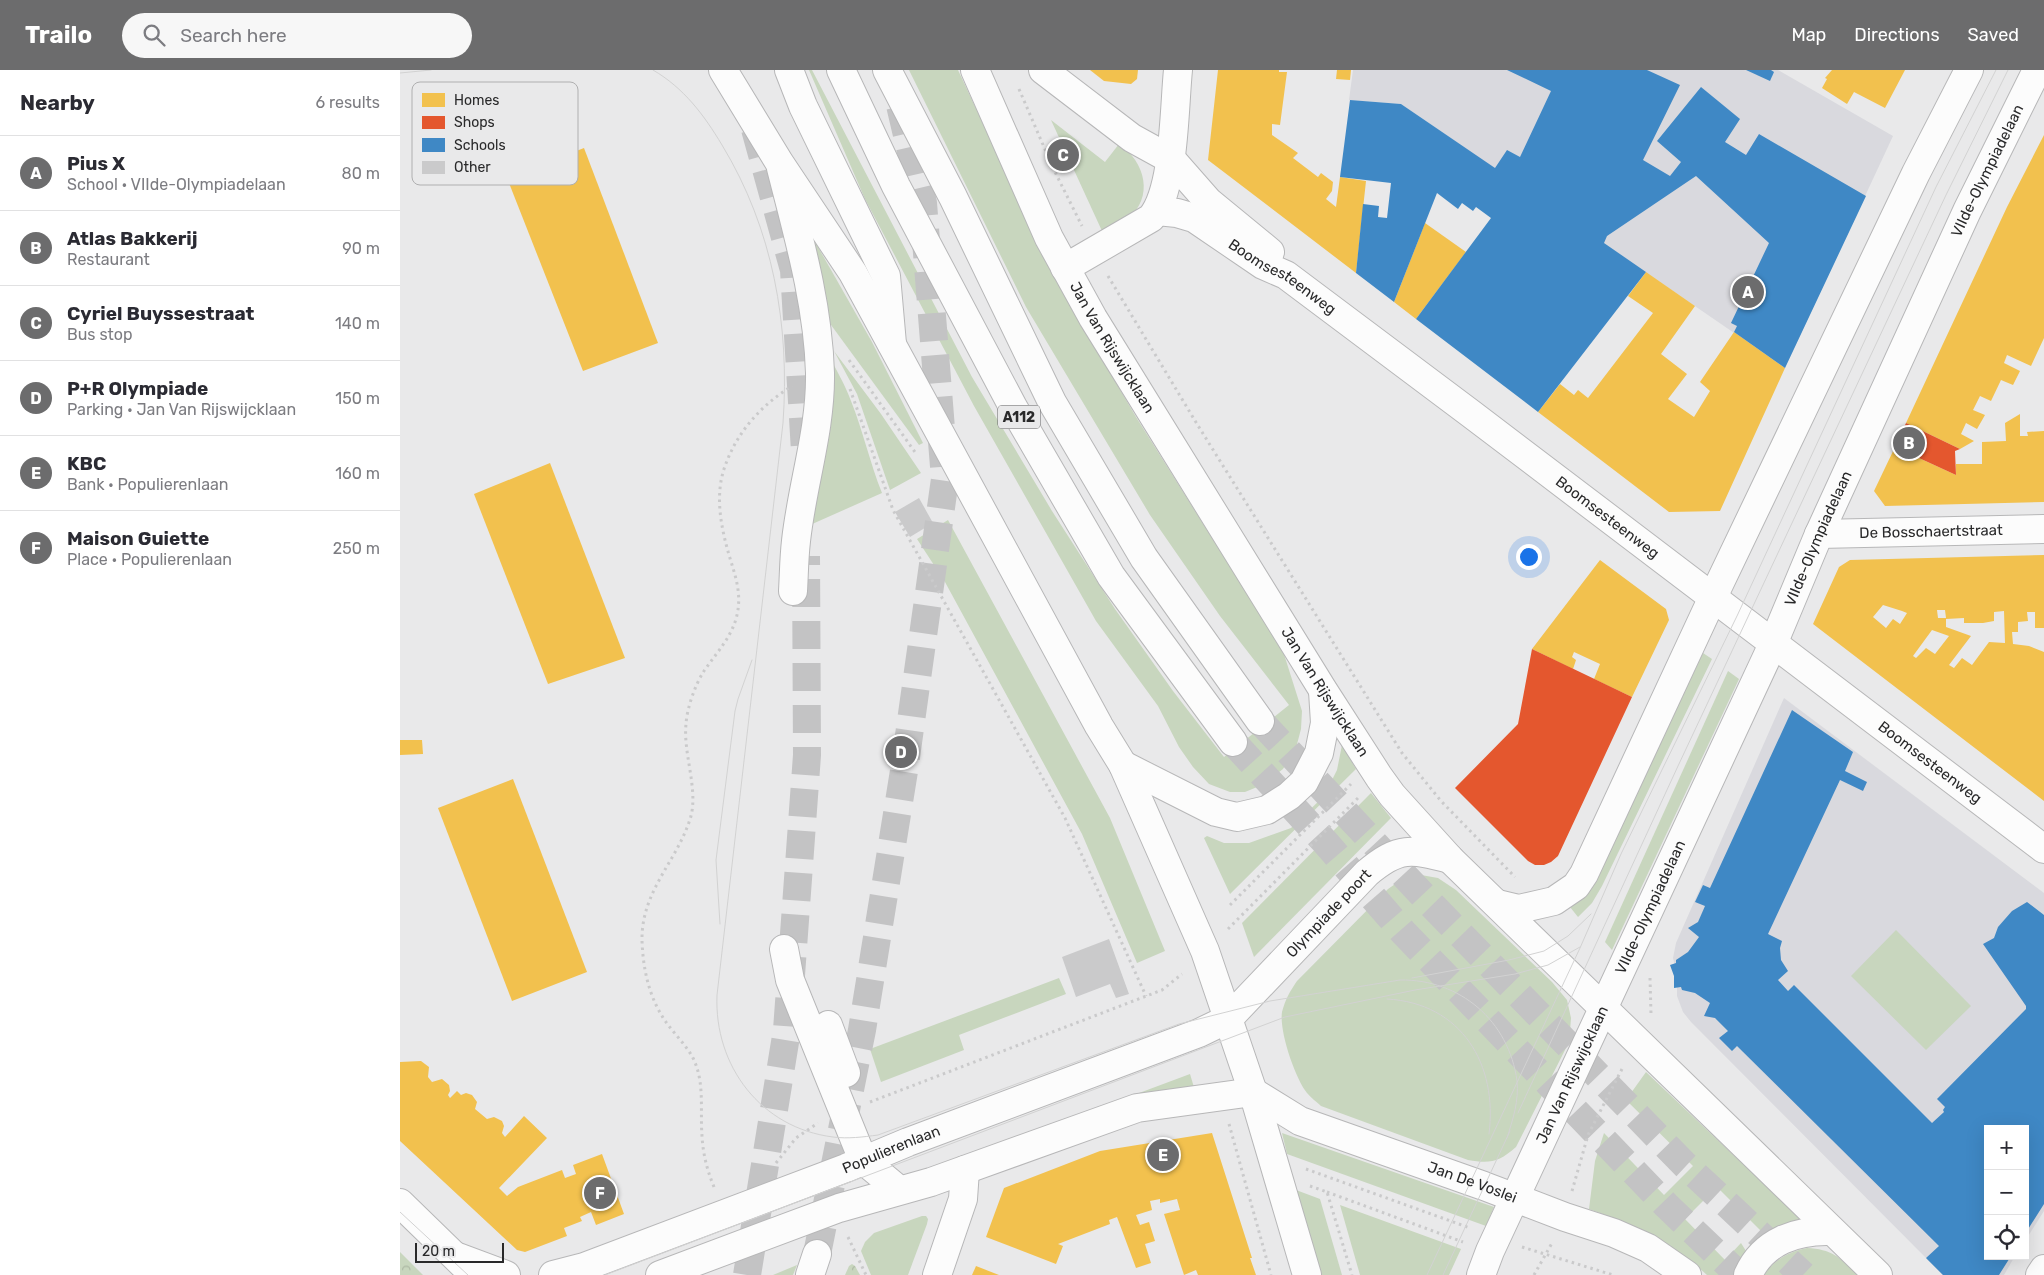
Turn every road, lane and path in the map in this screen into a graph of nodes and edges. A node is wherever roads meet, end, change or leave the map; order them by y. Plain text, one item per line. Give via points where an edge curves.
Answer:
1 (723, 70) edge
2 (789, 70) edge
3 (841, 70) edge
4 (887, 70) edge
5 (975, 70) edge
6 (1043, 70) edge
7 (1178, 70) edge
8 (1969, 70) edge
9 (2037, 70) edge
10 (1172, 160) junction
11 (779, 162) junction
12 (1157, 211) junction
13 (1065, 268) junction
14 (1286, 275) junction
15 (892, 344) junction
16 (848, 358) dead end
17 (820, 374) junction
18 (850, 388) dead end
19 (1197, 424) dead end
20 (919, 458) dead end
21 (2044, 529) edge
22 (1820, 534) junction
23 (793, 591) dead end
24 (1713, 596) junction
25 (1773, 644) junction
26 (1323, 690) junction
27 (1260, 721) tunnel mouth
28 (1233, 742) tunnel mouth
29 (1402, 753) junction
30 (1123, 765) junction
31 (1379, 777) junction
32 (1352, 784) dead end
33 (2044, 849) edge
34 (1450, 859) junction
35 (1517, 879) dead end
36 (1498, 904) junction
37 (1230, 905) dead end
38 (784, 949) dead end
39 (1205, 951) junction
40 (1178, 968) dead end
41 (1181, 975) junction
42 (1146, 996) junction
43 (1602, 1008) junction
44 (1651, 1010) dead end
45 (1228, 1019) junction
46 (828, 1025) dead end
47 (1639, 1042) junction
48 (1253, 1092) junction
49 (851, 1110) junction
50 (1230, 1127) dead end
51 (1234, 1143) junction
52 (1271, 1156) junction
53 (870, 1157) junction
54 (772, 1167) dead end
55 (965, 1170) junction
56 (1301, 1183) dead end
57 (899, 1190) junction
58 (1327, 1192) junction
59 (716, 1193) dead end
60 (1515, 1198) junction
61 (400, 1204) edge
62 (1564, 1217) junction
63 (1832, 1231) junction
64 (856, 1234) dead end
65 (1497, 1238) junction
66 (1469, 1244) dead end
67 (1545, 1255) junction
68 (465, 1266) edge
69 (2044, 1269) edge
70 (506, 1275) edge
71 (553, 1275) edge
72 (660, 1275) edge
73 (866, 1275) edge
74 (936, 1275) edge
75 (1271, 1275) edge
76 (1307, 1275) edge
77 (1352, 1275) edge
78 (1481, 1275) edge
79 (1534, 1275) edge
80 (1613, 1275) edge
81 (1687, 1275) edge
82 (1748, 1275) edge
83 (1878, 1275) edge
84 (2040, 1275) edge

1 - 11 main road
2 - 15 main road via 803,106 886,276
3 - 28 main road, A112 via 896,186 1013,407 1111,576
4 - 27 main road, A112 via 953,197 1052,402 1144,558
5 - 13 main road, Jan Van Rijswijcklaan
6 - 10 main road via 1132,138
7 - 10 main road
8 - 24 main road via 1916,172
9 - 22 main road, VIIde-Olympiadelaan via 1967,211
10 - 12 main road
10 - 14 main road via 1208,201 1276,257
11 - 15 main road via 853,273
11 - 17 main road via 815,313
12 - 13 main road via 1151,218
12 - 14 main road, Boomsesteenweg via 1194,218 1262,265
13 - 26 main road, Jan Van Rijswijcklaan via 1117,358
14 - 24 main road, Boomsesteenweg
15 - 30 main road
16 - 20 path
17 - 23 main road via 816,429 796,540
17 - 59 path via 793,385 759,410 744,429 724,470 719,493 720,515 736,578 738,612 723,646 703,672 691,704 686,725 691,813 683,837 649,897 642,937 644,973 652,997 693,1058 703,1105 701,1133 704,1156
18 - 42 path via 893,510 1065,818
19 - 29 path
21 - 22 main road, De Bosschaertstraat
22 - 25 main road, VIIde-Olympiadelaan
24 - 25 main road, Boomsesteenweg
24 - 36 main road via 1576,886 1554,901 1519,909
25 - 33 main road, Boomsesteenweg
25 - 43 main road, VIIde-Olympiadelaan
26 - 30 main road via 1325,723 1319,753 1304,782 1267,810 1237,817 1216,812
26 - 31 main road, Jan Van Rijswijcklaan
29 - 31 path
29 - 35 path via 1441,801
30 - 39 main road
31 - 34 main road, Jan Van Rijswijcklaan
31 - 39 path
32 - 37 path
34 - 36 main road, Jan Van Rijswijcklaan
34 - 45 main road, Olympiade poort via 1419,851 1400,852 1383,859
36 - 43 main road, Jan Van Rijswijcklaan
38 - 49 main road via 790,980
39 - 41 path
39 - 45 main road
40 - 41 path
41 - 42 path via 1162,990
42 - 49 path
43 - 47 main road
43 - 60 main road, Jan Van Rijswijcklaan
44 - 47 path via 1647,1029
45 - 48 main road
45 - 53 main road, Populierenlaan via 1199,1033
46 - 49 main road
47 - 62 path via 1588,1136
47 - 63 main road
48 - 52 main road
48 - 55 main road via 1137,1108
48 - 60 main road, Jan De Voslei via 1300,1121
49 - 53 main road
49 - 54 path via 805,1131
50 - 51 path
51 - 52 path
51 - 75 path
52 - 65 path
52 - 76 main road
53 - 57 main road
53 - 71 main road, Populierenlaan via 584,1267
55 - 57 main road
55 - 74 main road via 963,1199
56 - 58 path
57 - 72 main road via 838,1208
58 - 66 path
58 - 77 path
60 - 62 main road, Jan De Voslei
60 - 65 main road, Jan Van Rijswijcklaan
61 - 68 main road
62 - 67 path
62 - 81 main road, Jan De Voslei via 1648,1248
63 - 82 main road via 1815,1231 1779,1240 1763,1252
63 - 83 main road
64 - 73 path via 848,1237
65 - 67 path
65 - 78 main road, Jan Van Rijswijcklaan
67 - 79 path
67 - 80 path
68 - 70 main road
69 - 84 main road

